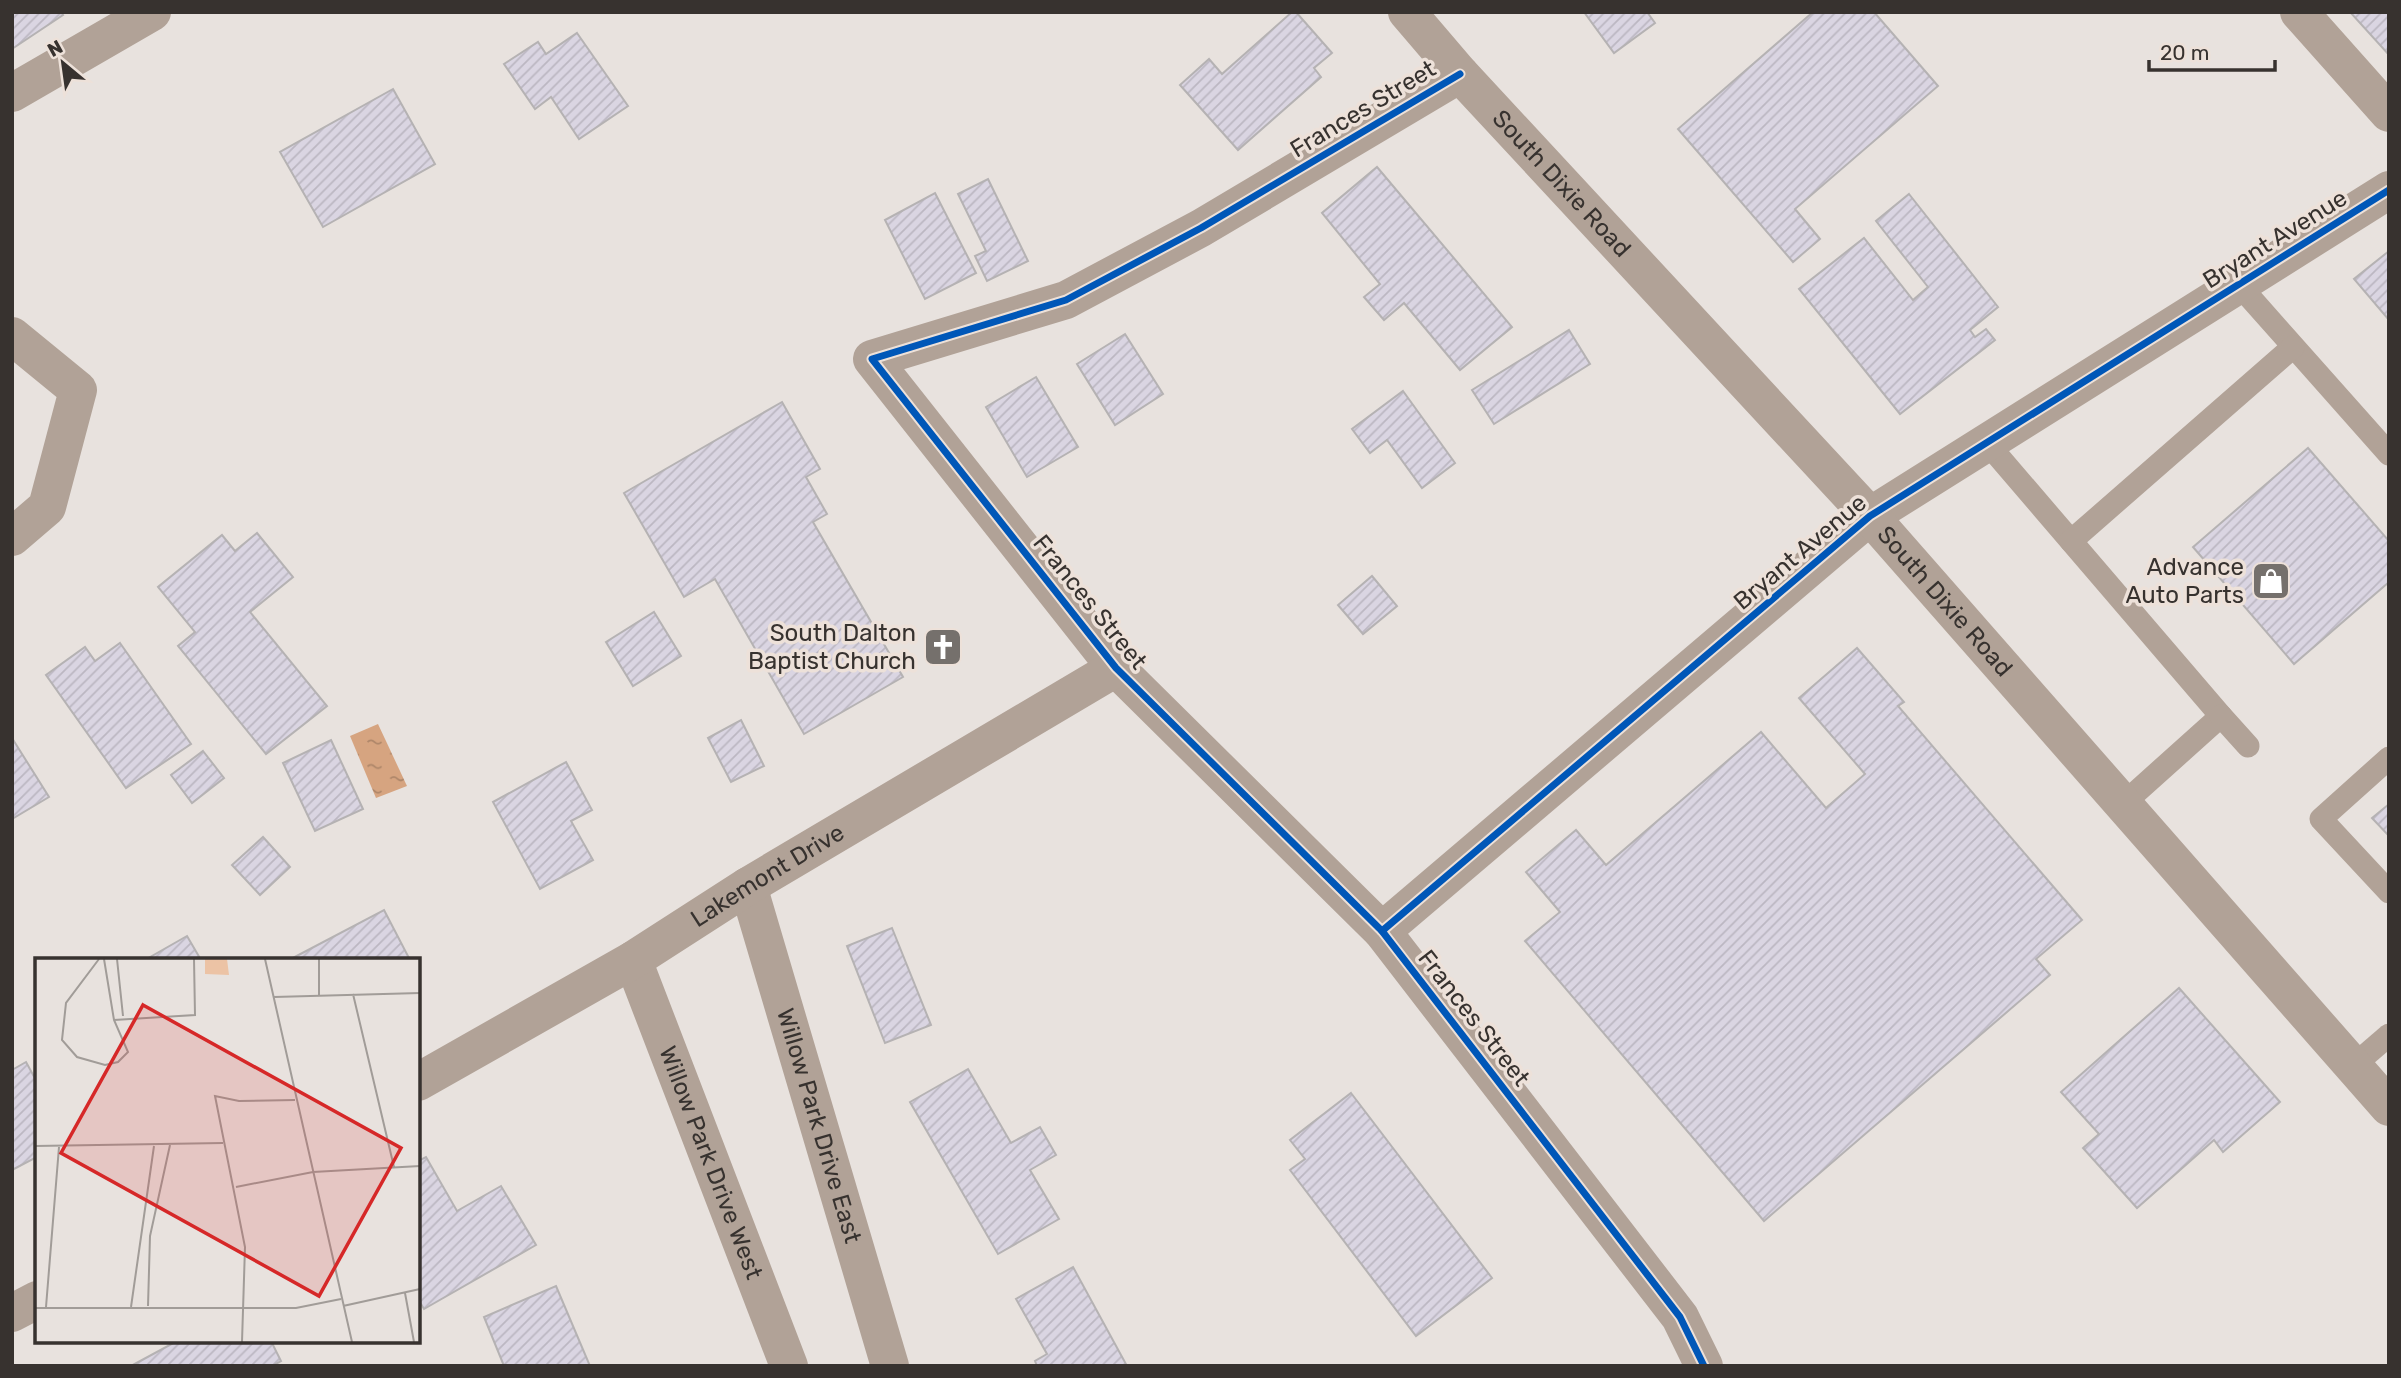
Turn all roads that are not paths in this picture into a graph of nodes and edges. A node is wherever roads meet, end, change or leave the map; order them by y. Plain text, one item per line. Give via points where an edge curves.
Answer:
1 (152, 12) edge
2 (1407, 12) edge
3 (2299, 12) edge
4 (1460, 74) junction
5 (12, 93) edge
6 (2389, 113) edge
7 (2389, 190) edge
8 (2239, 285) junction
9 (12, 336) edge
10 (2293, 347) junction
11 (1987, 443) junction
12 (2389, 454) edge
13 (1870, 516) junction
14 (12, 537) edge
15 (2071, 541) junction
16 (1116, 667) junction
17 (2221, 716) junction
18 (2248, 746) dead end
19 (2389, 758) edge
20 (2123, 804) junction
21 (748, 886) junction
22 (2389, 892) edge
23 (1382, 931) junction
24 (634, 960) junction
25 (2389, 1035) edge
26 (2353, 1066) junction
27 (420, 1081) edge
28 (2389, 1107) edge
29 (35, 1301) edge
30 (12, 1314) edge
31 (789, 1366) edge
32 (890, 1366) edge
33 (1704, 1366) edge

1 - 5 street
2 - 4 street, South Dixie Road
3 - 6 street
4 - 13 street, South Dixie Road
4 - 16 street, Frances Street via 1201,228 1066,300 872,359
7 - 8 street, Bryant Avenue
8 - 10 lane
8 - 11 street, Bryant Avenue
9 - 14 street via 78,390 47,508
10 - 12 lane
10 - 15 lane
11 - 13 street, Bryant Avenue
11 - 15 lane
13 - 20 street, South Dixie Road
13 - 23 street, Bryant Avenue
15 - 17 lane
16 - 21 street, Lakemont Drive
16 - 23 street, Frances Street
17 - 18 lane
17 - 20 lane
19 - 22 lane via 2321,819
20 - 26 street, South Dixie Road
21 - 24 street, Lakemont Drive
21 - 32 street, Willow Park Drive East
23 - 33 street, Frances Street via 1680,1317
24 - 27 street, Lakemont Drive
24 - 31 street, Willow Park Drive West
25 - 26 lane
26 - 28 street, South Dixie Road
29 - 30 street

